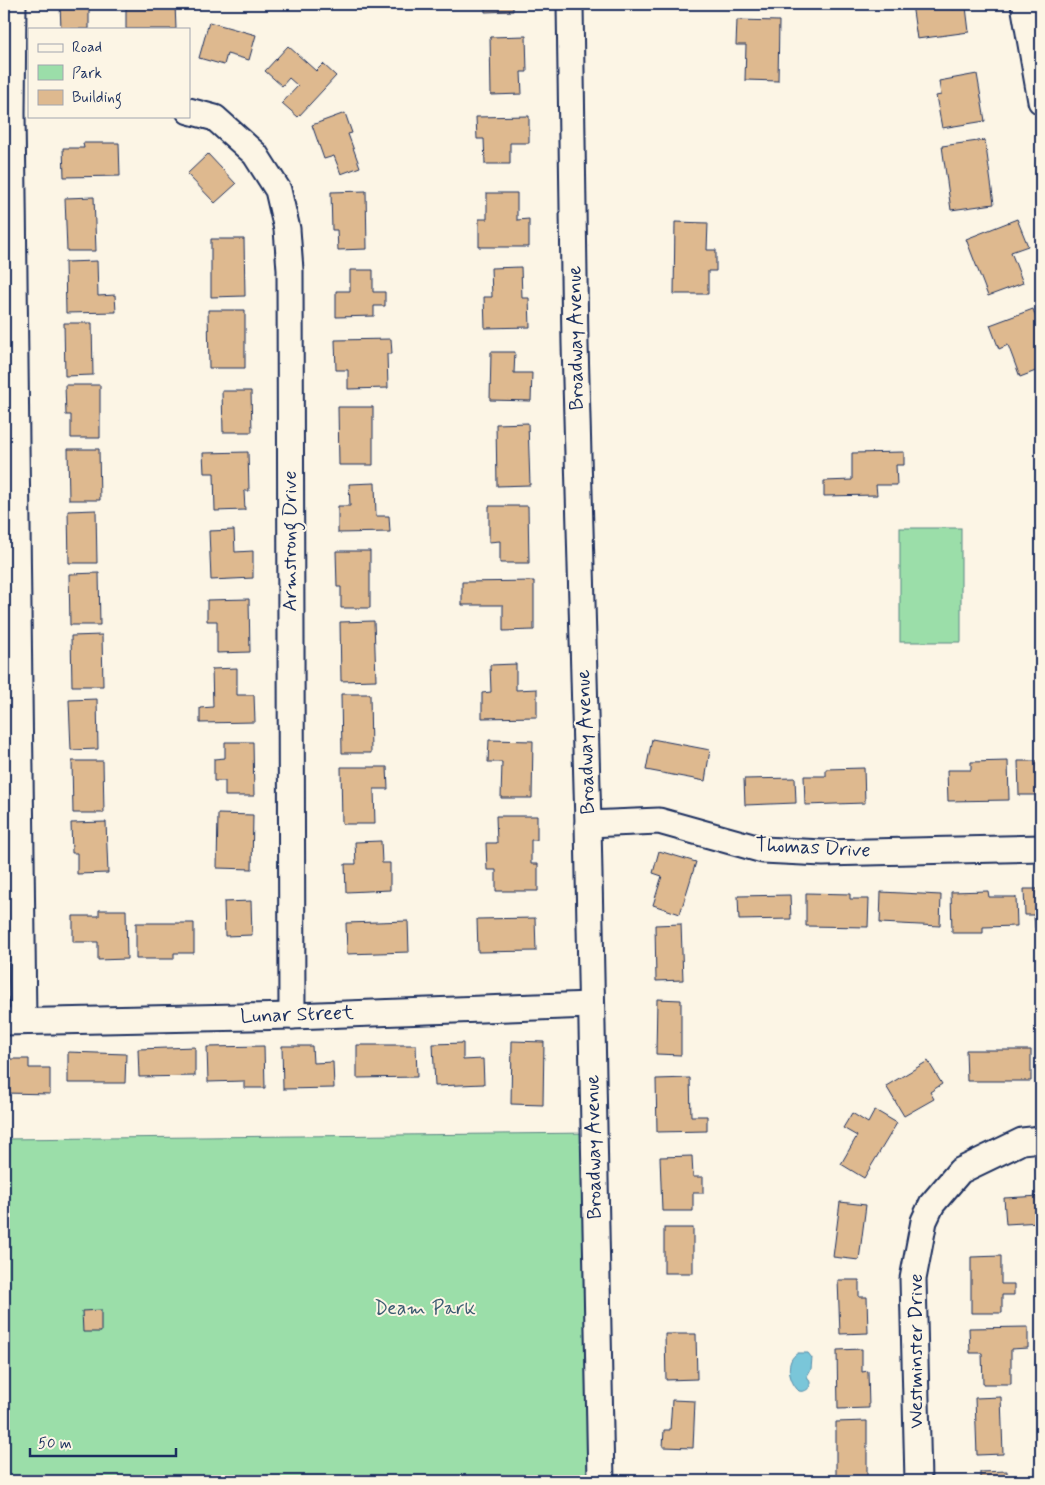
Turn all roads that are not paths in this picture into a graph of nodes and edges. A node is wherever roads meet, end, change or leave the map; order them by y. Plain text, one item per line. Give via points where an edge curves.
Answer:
1 (13, 4) edge
2 (570, 4) edge
3 (1024, 4) edge
4 (1041, 101) edge
5 (190, 111) edge
6 (20, 113) edge
7 (588, 824) junction
8 (1041, 848) edge
9 (591, 1005) junction
10 (292, 1016) junction
11 (14, 1021) edge
12 (1041, 1139) edge
13 (601, 1481) edge
14 (918, 1481) edge

1 - 6 street
2 - 7 street, Broadway Avenue
3 - 4 street
5 - 10 street, Armstrong Drive via 215,118 255,154 278,190 287,229 290,280
6 - 11 street
7 - 8 street, Thomas Drive via 659,821 763,850 823,853
7 - 9 street, Broadway Avenue
9 - 10 street, Lunar Street
9 - 13 street, Broadway Avenue
10 - 11 street, Lunar Street
12 - 14 street, Westminster Drive via 1022,1141 960,1171 932,1204 924,1221 913,1279

